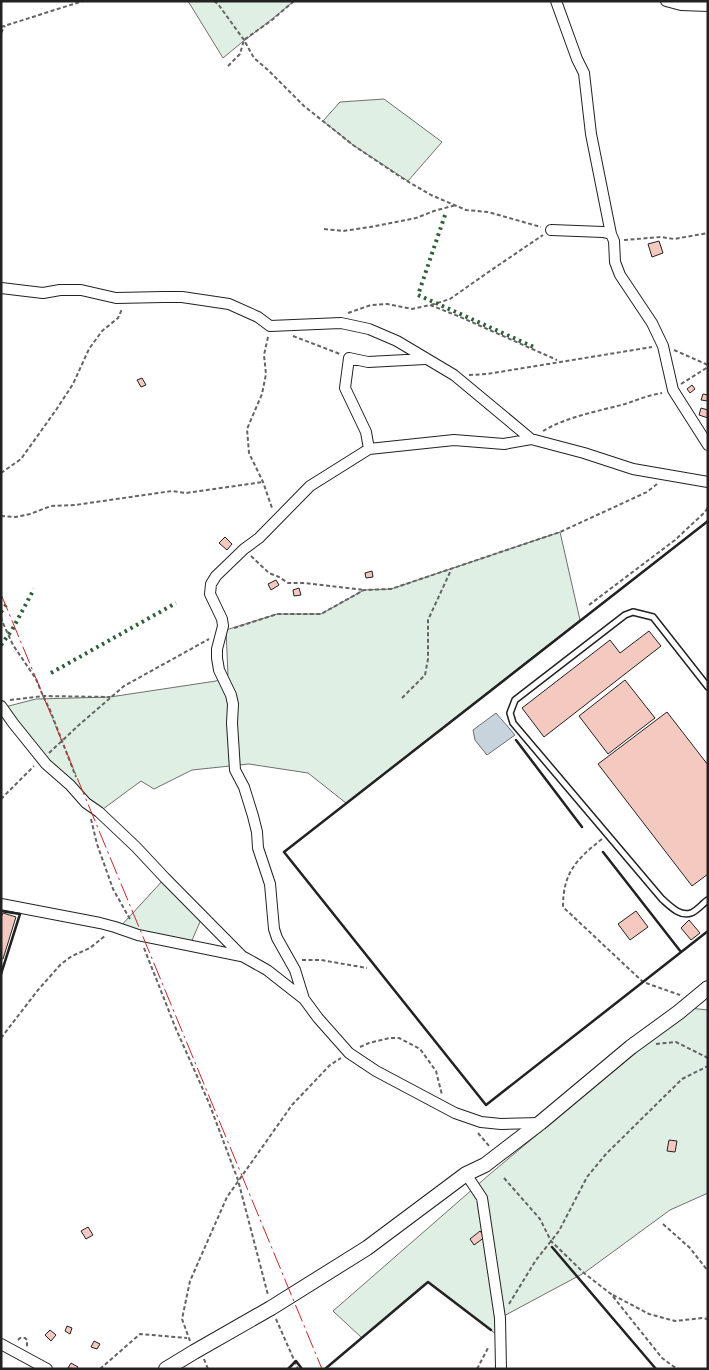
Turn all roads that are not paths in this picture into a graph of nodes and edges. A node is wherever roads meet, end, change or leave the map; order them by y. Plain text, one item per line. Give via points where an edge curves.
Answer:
1 (556, 1) edge
2 (666, 1) edge
3 (708, 6) edge
4 (551, 230) road end
5 (612, 237) junction
6 (1, 288) edge
7 (425, 359) junction
8 (531, 439) junction
9 (708, 445) edge
10 (369, 450) junction
11 (708, 482) edge
12 (708, 687) edge
13 (5, 703) edge
14 (708, 900) edge
15 (1, 904) edge
16 (242, 956) junction
17 (708, 988) edge
18 (304, 998) junction
19 (540, 1123) junction
20 (466, 1174) junction
21 (1, 1344) edge
22 (47, 1369) edge
23 (166, 1369) edge
24 (501, 1369) edge

1 - 5 street via 584,74 591,134
2 - 3 street
4 - 5 street via 603,232
5 - 9 street via 620,275 652,323 663,346 672,388
6 - 7 street via 43,293 81,290 116,298 182,297 229,304 270,326 341,323 369,329 397,341
7 - 8 street via 454,375
7 - 10 street via 368,362 350,358 345,388 366,432
8 - 10 street via 504,444 454,440
8 - 11 street via 633,470
10 - 18 street via 310,486 211,584 210,594 222,619 217,649 219,670 233,704 235,770 249,801 258,848 270,884 274,929
12 - 14 lane via 653,617 633,612 515,700 510,713 512,724 662,899 675,911 684,914 691,913
13 - 16 street via 13,724 41,759 136,847
15 - 16 street
16 - 18 street
17 - 19 street
18 - 19 street via 349,1053 455,1114 481,1122
19 - 20 street via 485,1165
20 - 23 street via 367,1248
20 - 24 street via 482,1198 500,1318
21 - 22 street

